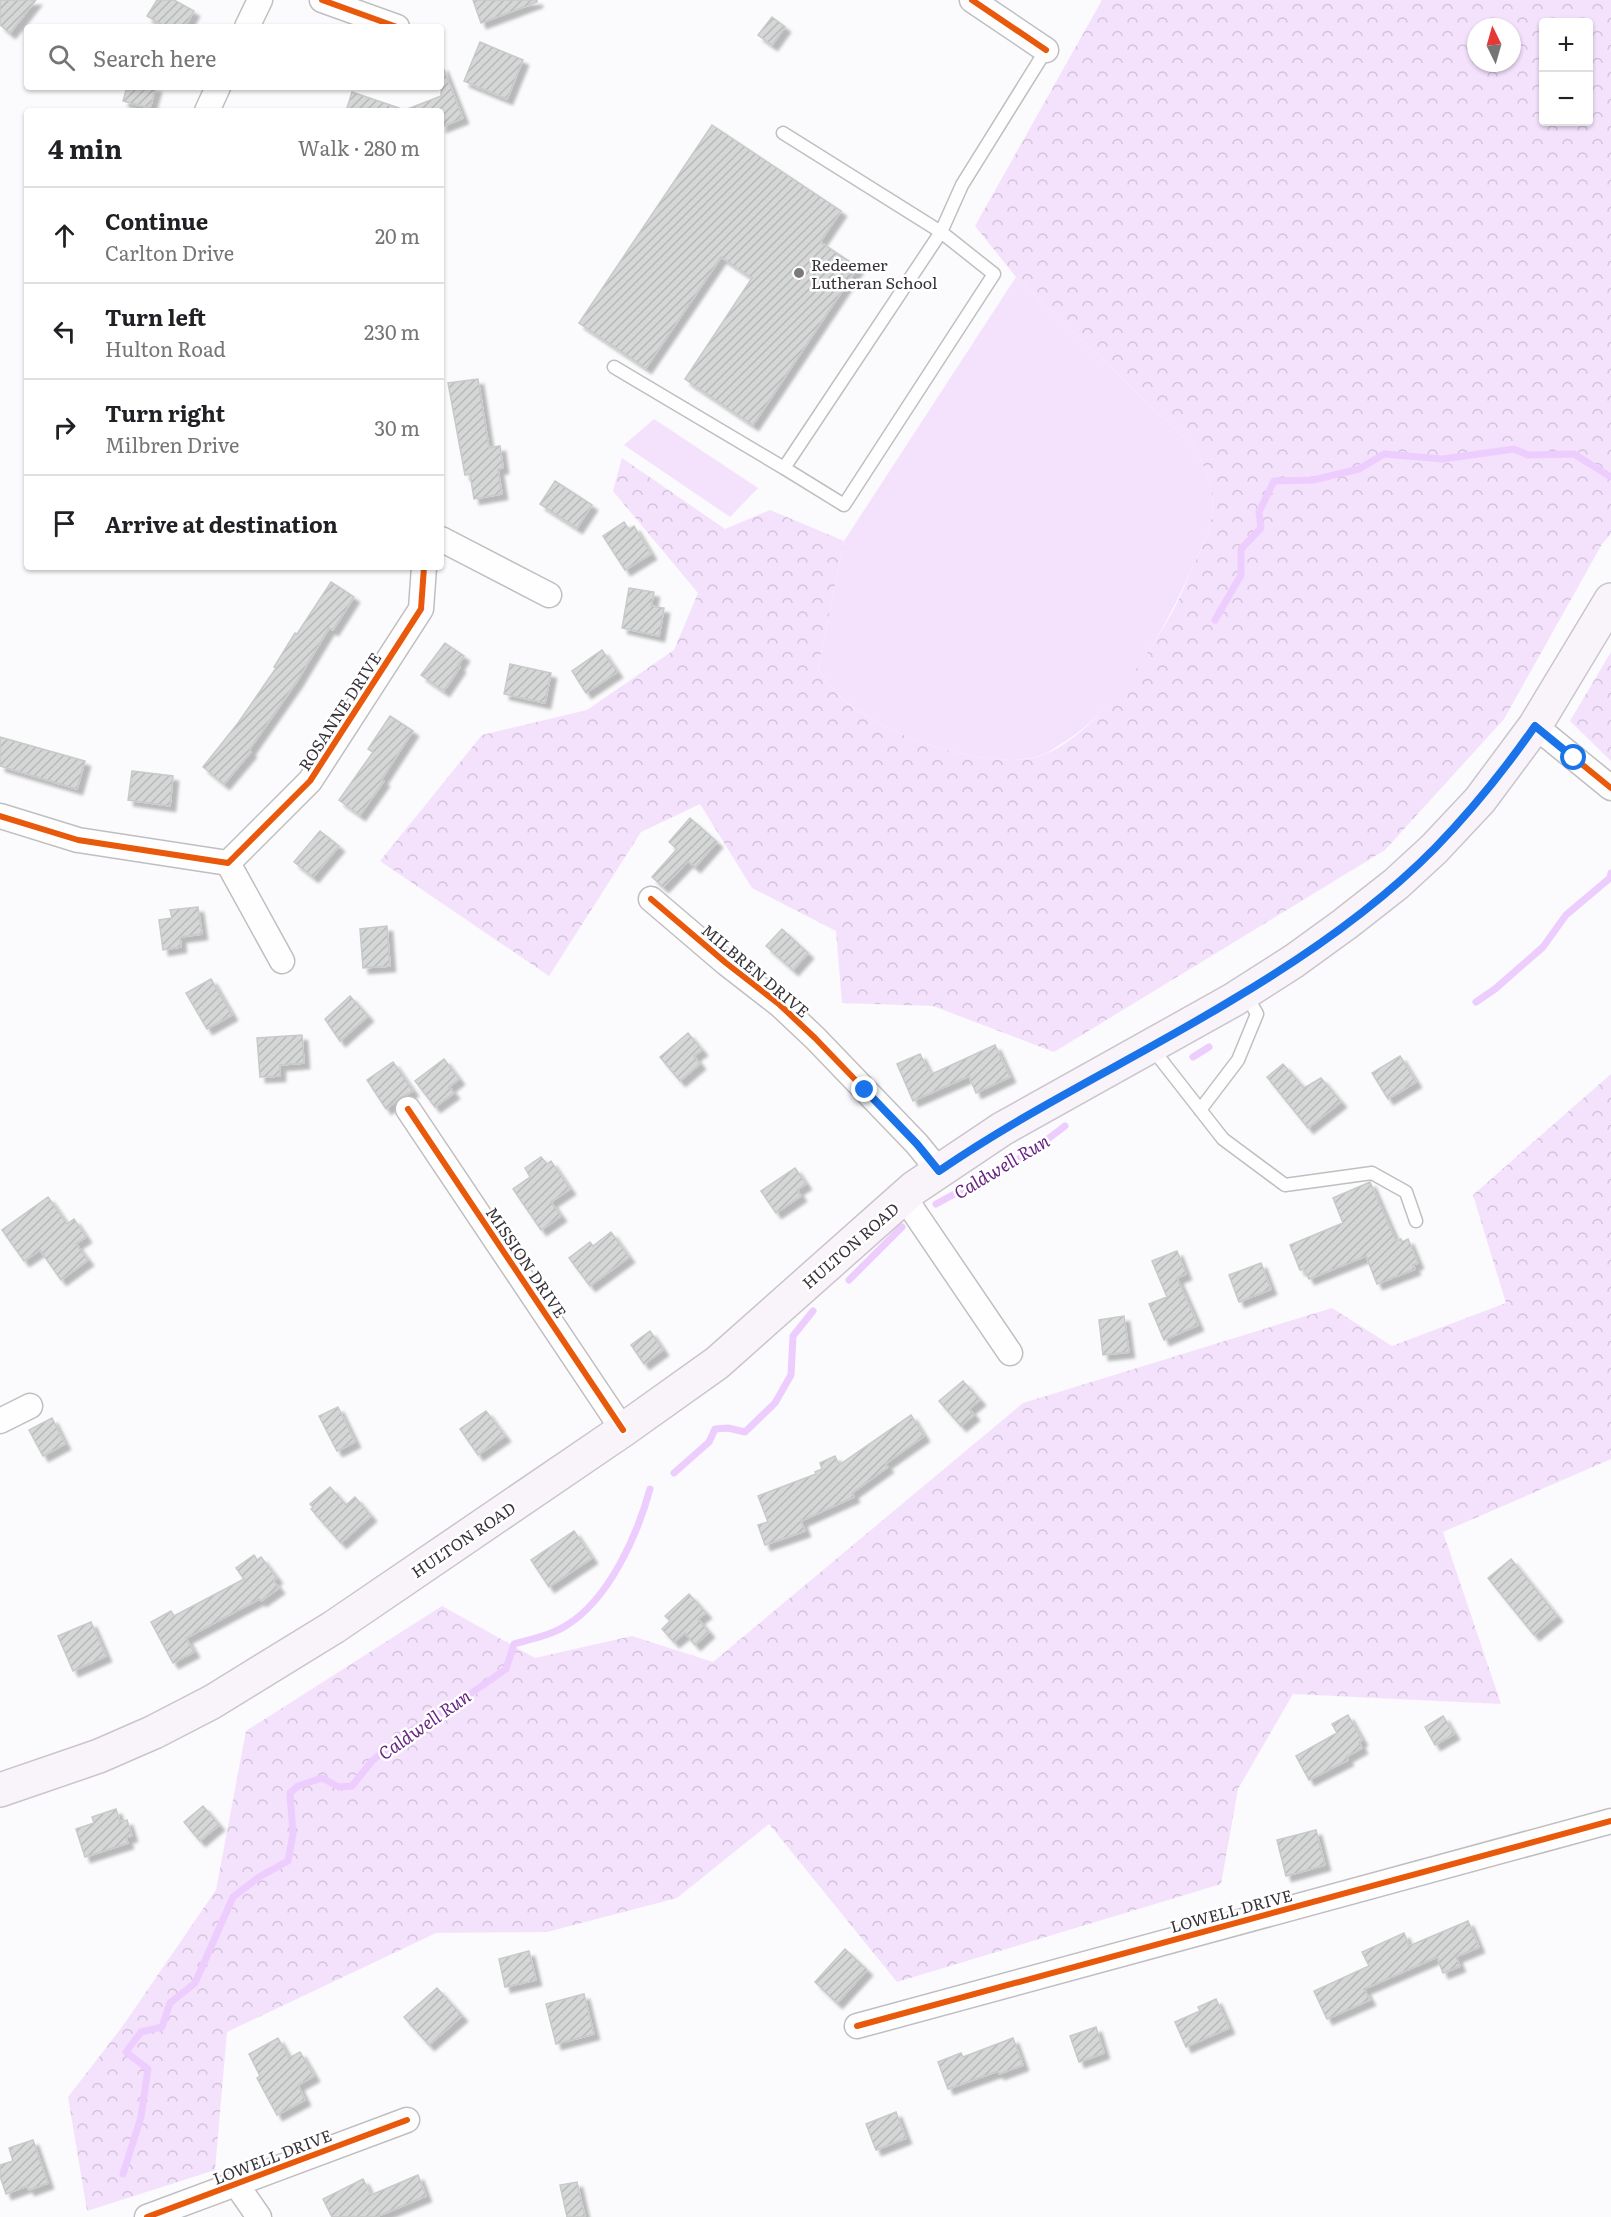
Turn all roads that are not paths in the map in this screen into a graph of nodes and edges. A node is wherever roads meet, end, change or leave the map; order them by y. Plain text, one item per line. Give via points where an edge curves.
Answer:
1 (260, 0) edge
2 (322, 0) edge
3 (972, 0) edge
4 (248, 24) edge
5 (389, 24) edge
6 (1046, 50) joint
7 (217, 90) edge
8 (208, 108) edge
9 (783, 133) dead end
10 (941, 232) junction
11 (614, 367) dead end
12 (784, 468) junction
13 (444, 541) edge
14 (424, 570) edge
15 (549, 595) dead end
16 (1611, 600) edge
17 (1535, 726) junction
18 (1611, 788) edge
19 (0, 816) edge
20 (228, 862) junction
21 (651, 899) dead end
22 (282, 961) dead end
23 (1245, 992) junction
24 (1151, 1046) junction
25 (408, 1109) dead end
26 (1200, 1110) junction
27 (939, 1171) junction
28 (904, 1197) junction
29 (1416, 1221) dead end
30 (1010, 1353) dead end
31 (30, 1406) dead end
32 (0, 1421) edge
33 (623, 1430) junction
34 (0, 1790) edge
35 (1611, 1821) edge
36 (857, 2026) dead end
37 (407, 2120) dead end
38 (236, 2184) junction
39 (147, 2217) edge
40 (259, 2217) edge

1 - 4 street
2 - 5 street
3 - 6 street
6 - 10 lane via 962,185
7 - 8 street
9 - 10 lane
10 - 12 lane
10 - 12 lane via 994,274 844,505
11 - 12 lane
13 - 15 street
14 - 20 street, ROSANNE DRIVE via 421,609 310,781
16 - 17 main road, HULTON ROAD
17 - 18 street
17 - 23 main road, HULTON ROAD via 1480,800 1396,884
19 - 20 street via 78,840
20 - 22 street
21 - 27 street, MILBREN DRIVE via 808,1031
23 - 24 main road, HULTON ROAD
23 - 26 lane via 1257,1014 1238,1060
24 - 26 lane
24 - 27 main road, HULTON ROAD via 1002,1129
25 - 33 street, MISSION DRIVE
26 - 29 lane via 1223,1139 1286,1185 1372,1173 1406,1192
27 - 28 main road, HULTON ROAD
28 - 30 street
28 - 33 main road, HULTON ROAD via 717,1363
31 - 32 street
33 - 34 main road, HULTON ROAD via 334,1627 212,1702 99,1756
35 - 36 street, LOWELL DRIVE
37 - 38 street, LOWELL DRIVE
38 - 39 street, LOWELL DRIVE
38 - 40 street

